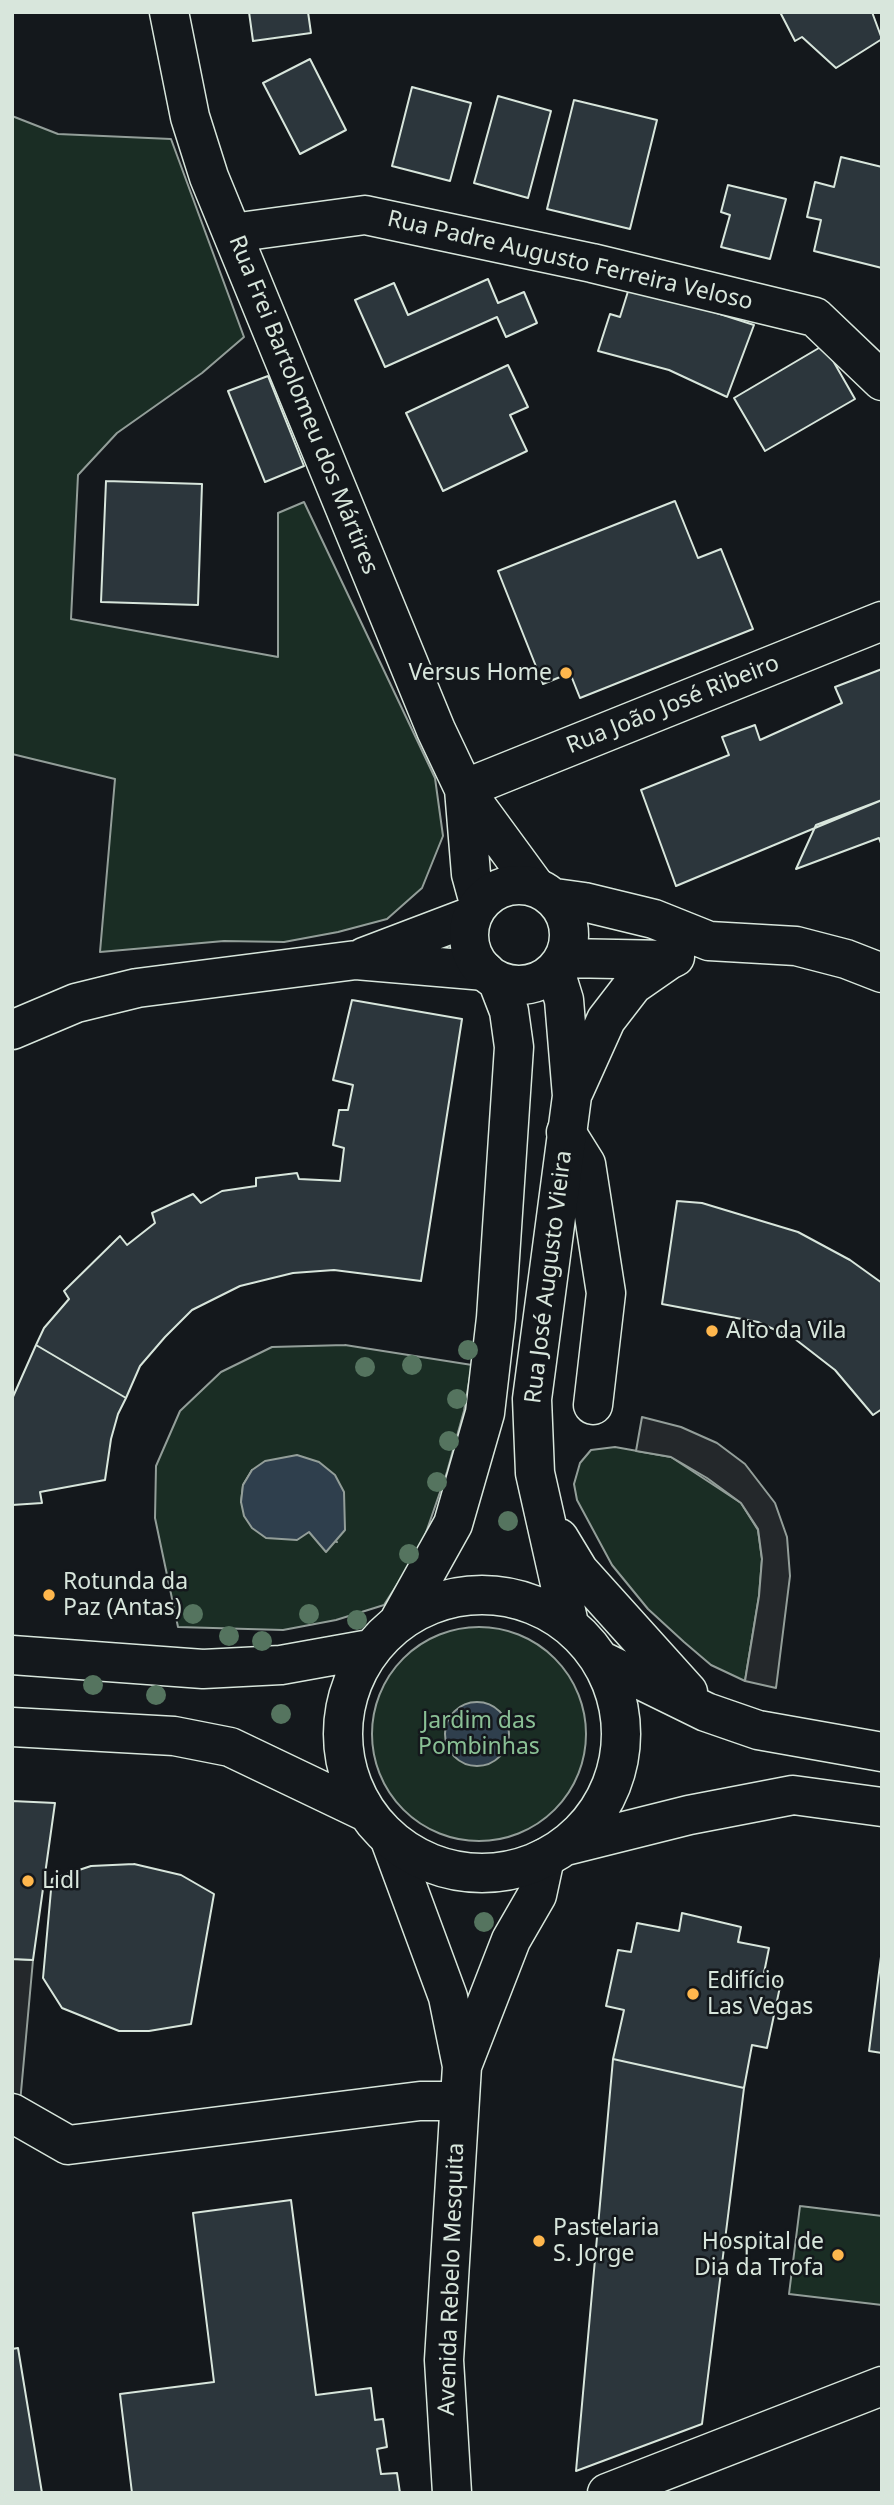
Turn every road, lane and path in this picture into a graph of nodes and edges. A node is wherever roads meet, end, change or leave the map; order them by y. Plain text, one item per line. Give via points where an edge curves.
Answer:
1 (169, 12) edge
2 (232, 233) junction
3 (882, 381) edge
4 (882, 621) edge
5 (464, 789) junction
6 (545, 892) junction
7 (476, 910) junction
8 (709, 941) junction
9 (356, 960) junction
10 (669, 960) junction
11 (559, 965) junction
12 (882, 973) edge
13 (491, 976) junction
14 (12, 1030) edge
15 (569, 1114) junction
16 (593, 1405) dead end
17 (548, 1520) junction
18 (400, 1619) junction
19 (569, 1624) junction
20 (370, 1649) junction
21 (12, 1656) edge
22 (602, 1661) junction
23 (706, 1712) junction
24 (12, 1727) edge
25 (882, 1752) edge
26 (882, 1807) edge
27 (378, 1826) junction
28 (555, 1852) junction
29 (461, 2083) junction
30 (12, 2113) edge
31 (882, 2386) edge
32 (452, 2493) edge
33 (607, 2493) edge

1 - 2 main road, Rua Frei Bartolomeu dos Mártires via 190,117
2 - 3 main road, Rua Padre Augusto Ferreira Veloso via 365,215 592,263 815,317
2 - 5 main road, Rua Frei Bartolomeu dos Mártires
4 - 5 main road, Rua João José Ribeiro
5 - 6 main road, Rua Frei Bartolomeu dos Mártires
5 - 7 main road, Rua Frei Bartolomeu dos Mártires
6 - 7 main road via 505,886 491,893
6 - 8 main road via 654,919
6 - 11 main road via 569,926 570,943
7 - 9 main road
7 - 13 main road via 470,946
8 - 10 main road
8 - 12 main road via 796,946
9 - 13 main road
9 - 14 main road via 137,988 76,1003
10 - 11 main road
10 - 15 main road via 633,985 606,1020
11 - 13 main road via 542,980 527,985
11 - 15 main road, Rua José Augusto Vieira
13 - 18 main road, Rua José Augusto Vieira via 509,1011 514,1047 485,1413 453,1524
15 - 16 main road via 586,1164 606,1293
15 - 17 main road, Rua José Augusto Vieira via 532,1399 536,1473
17 - 19 main road, Rua José Augusto Vieira
17 - 23 main road via 579,1571
18 - 19 main road via 440,1599 486,1593 530,1601
18 - 20 main road, Avenida Rebelo Mesquita
19 - 22 main road
20 - 21 main road via 281,1665 203,1669
20 - 27 main road, Avenida Rebelo Mesquita via 352,1679 343,1713 343,1736 350,1781
22 - 23 main road
22 - 28 main road via 618,1700 621,1741 613,1781 594,1817
23 - 25 main road via 773,1733
24 - 27 main road via 174,1735 230,1747
26 - 28 main road via 793,1795 689,1815
27 - 28 main road via 425,1862 465,1873 506,1872
27 - 29 main road, Avenida Rebelo Mesquita via 415,1901 448,1997
28 - 29 main road, Avenida Rebelo Mesquita via 537,1895 510,1940
29 - 30 main road via 420,2101 68,2145
29 - 32 main road, Avenida Rebelo Mesquita via 444,2360
31 - 33 main road

